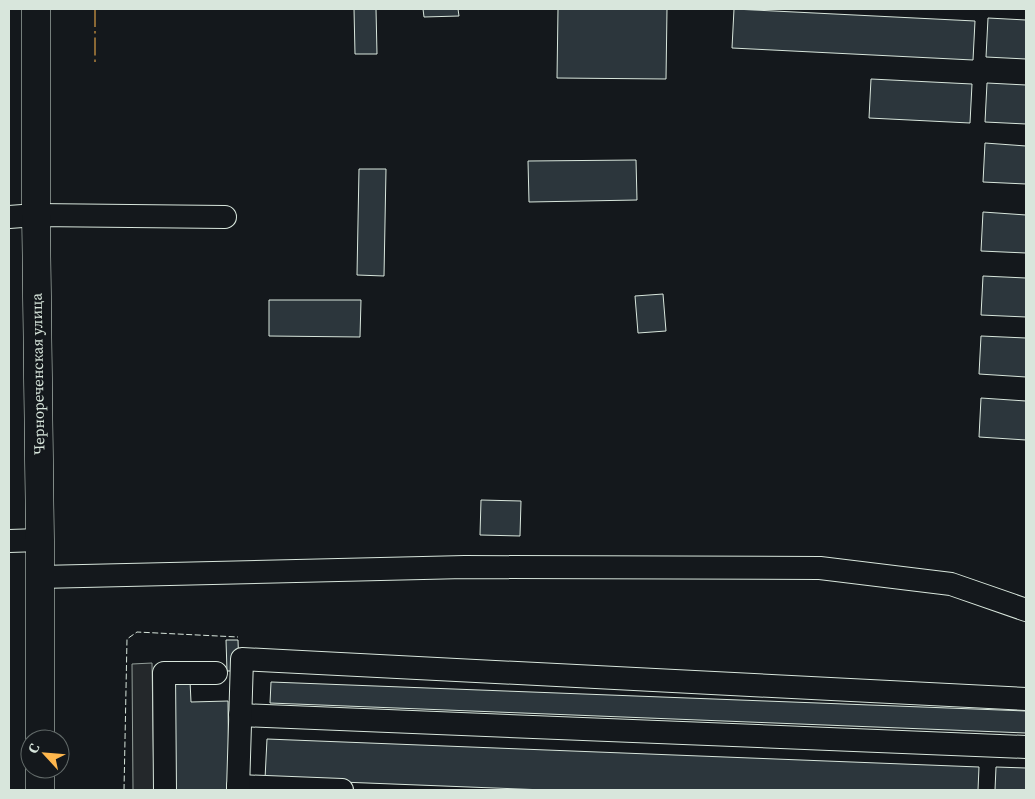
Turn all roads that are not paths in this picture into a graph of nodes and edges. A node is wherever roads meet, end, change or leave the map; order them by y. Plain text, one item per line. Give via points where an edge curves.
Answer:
1 (36, 9) edge
2 (36, 215) junction
3 (9, 216) edge
4 (225, 217) dead end
5 (40, 540) junction
6 (9, 541) edge
7 (40, 577) junction
8 (1026, 610) edge
9 (216, 673) dead end
10 (1026, 699) edge
11 (240, 715) junction
12 (40, 729) edge
13 (1026, 746) edge
14 (238, 788) edge
15 (165, 790) edge
16 (342, 790) edge

1 - 2 main road, Чернореченская улица
2 - 3 lane
2 - 4 lane
2 - 5 main road, Чернореченская улица
5 - 6 lane
5 - 7 main road, Чернореченская улица
7 - 8 lane via 465,567 820,568 952,584
7 - 12 main road, Чернореченская улица
9 - 15 lane via 164,673
10 - 11 lane via 242,659
11 - 13 lane
11 - 14 lane
14 - 16 lane

